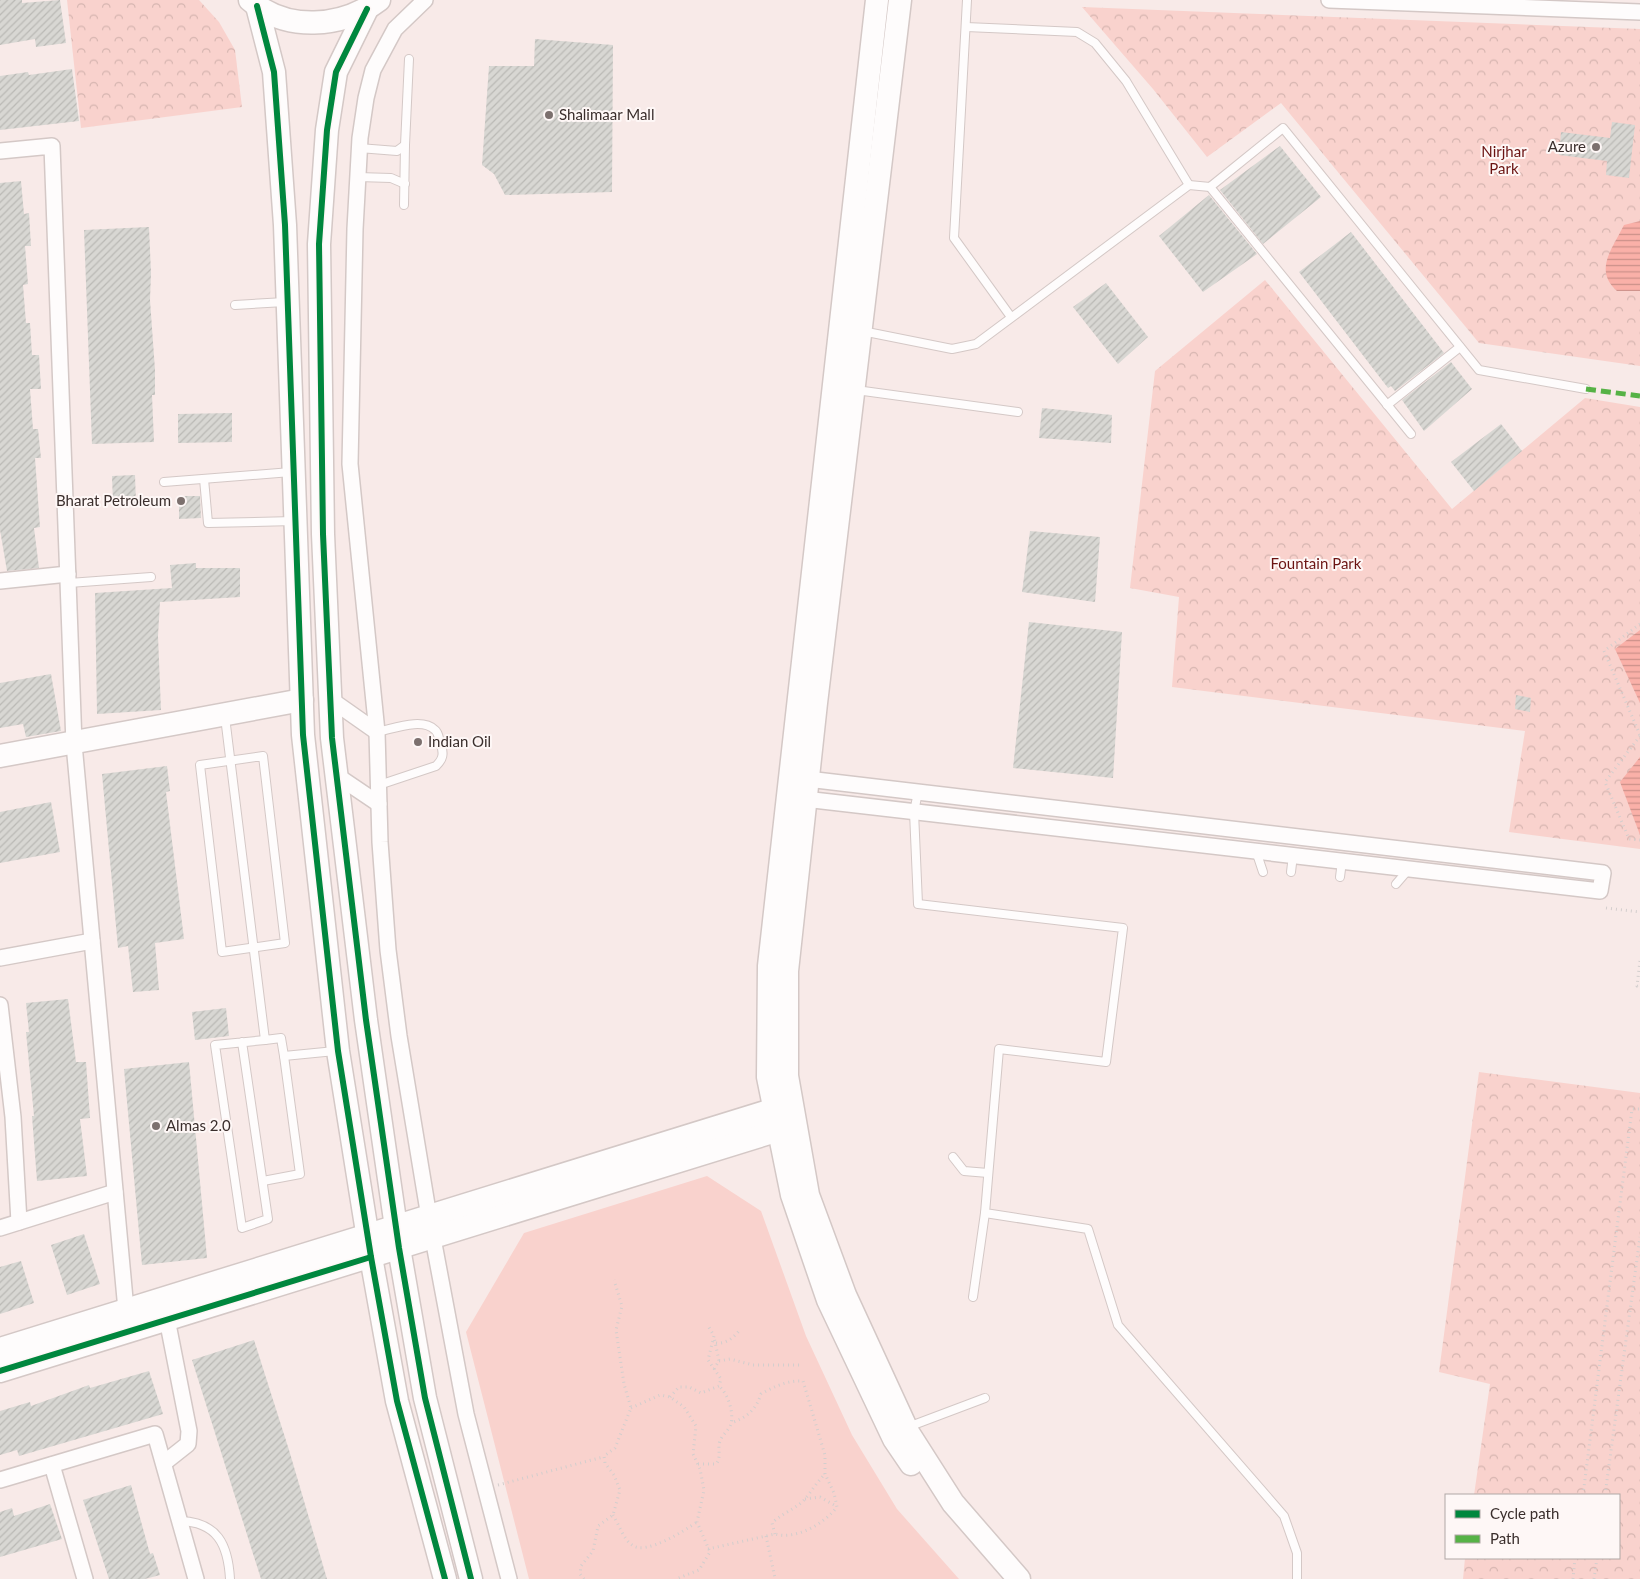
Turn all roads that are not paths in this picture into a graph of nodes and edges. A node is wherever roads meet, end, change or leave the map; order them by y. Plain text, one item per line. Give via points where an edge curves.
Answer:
1 (425, 0) edge
2 (877, 0) edge
3 (900, 0) edge
4 (967, 0) edge
5 (1328, 0) edge
6 (253, 3) edge
7 (373, 5) edge
8 (1640, 12) edge
9 (966, 27) junction
10 (409, 60) dead end
11 (404, 146) junction
12 (359, 148) junction
13 (0, 151) edge
14 (358, 177) junction
15 (405, 184) junction
16 (1189, 185) junction
17 (1210, 187) junction
18 (404, 205) dead end
19 (288, 302) junction
20 (235, 306) dead end
21 (1011, 317) junction
22 (850, 329) junction
23 (1460, 348) junction
24 (844, 388) junction
25 (1586, 389) dead end
26 (1387, 405) junction
27 (1018, 412) dead end
28 (1411, 434) dead end
29 (293, 472) junction
30 (204, 479) junction
31 (164, 482) dead end
32 (295, 521) junction
33 (151, 577) dead end
34 (69, 579) junction
35 (0, 581) edge
36 (330, 699) junction
37 (302, 700) junction
38 (225, 715) junction
39 (377, 732) junction
40 (74, 744) junction
41 (0, 756) edge
42 (230, 761) junction
43 (336, 775) junction
44 (379, 785) junction
45 (798, 788) junction
46 (918, 792) junction
47 (378, 804) junction
48 (914, 812) junction
49 (1256, 851) junction
50 (1293, 855) junction
51 (1342, 861) junction
52 (1530, 864) junction
53 (1409, 868) junction
54 (1580, 870) junction
55 (1263, 872) dead end
56 (1291, 872) dead end
57 (1340, 877) dead end
58 (1527, 882) junction
59 (1396, 884) dead end
60 (1578, 888) junction
61 (92, 941) junction
62 (252, 947) junction
63 (0, 958) edge
64 (0, 1004) edge
65 (265, 1040) junction
66 (242, 1042) junction
67 (338, 1051) junction
68 (284, 1056) junction
69 (785, 1117) junction
70 (7, 1118) edge
71 (953, 1157) dead end
72 (988, 1173) junction
73 (262, 1181) junction
74 (115, 1192) junction
75 (985, 1213) junction
76 (19, 1222) junction
77 (431, 1227) junction
78 (0, 1228) edge
79 (398, 1237) junction
80 (369, 1246) junction
81 (973, 1297) dead end
82 (126, 1310) junction
83 (167, 1319) junction
84 (0, 1349) edge
85 (0, 1371) edge
86 (985, 1398) dead end
87 (906, 1427) junction
88 (164, 1464) junction
89 (52, 1465) junction
90 (0, 1480) edge
91 (180, 1521) junction
92 (85, 1579) edge
93 (196, 1579) edge
94 (230, 1579) edge
95 (445, 1579) edge
96 (471, 1579) edge
97 (509, 1579) edge
98 (996, 1579) edge
99 (1019, 1579) edge
100 (1297, 1579) edge

1 - 12 street via 395,29 373,70
2 - 22 street
3 - 22 street
4 - 9 lane
5 - 8 street
6 - 7 street via 283,18 311,23 340,20
6 - 19 street via 274,72
7 - 36 street via 336,72 327,130 319,244 323,534
9 - 16 lane via 1077,32 1095,43 1126,81
9 - 21 lane via 954,238
10 - 11 lane
11 - 12 lane via 397,151
11 - 15 lane
12 - 14 street
13 - 34 street via 52,146
14 - 15 lane via 391,178
14 - 39 street via 351,337 350,464
15 - 18 lane
16 - 17 lane
16 - 21 lane
17 - 23 lane via 1283,128
17 - 26 lane
19 - 20 lane
19 - 29 street
21 - 22 lane via 976,344 952,349
22 - 24 street
23 - 25 lane via 1479,370
23 - 26 lane
24 - 27 lane
24 - 45 street
26 - 28 lane
29 - 30 lane
29 - 32 street
30 - 31 lane
30 - 32 lane via 208,523
32 - 37 street
33 - 34 lane
34 - 35 street
34 - 40 street
36 - 39 street
36 - 43 street
37 - 38 street
37 - 67 street via 303,735
38 - 40 street
38 - 42 lane
39 - 44 street
39 - 44 lane via 416,724 429,726 437,731 443,751 442,760 436,766
40 - 41 street
40 - 61 street
42 - 62 lane
42 - 62 lane via 200,765 222,952
42 - 62 lane via 263,756 266,776 285,943
43 - 47 street
43 - 79 street via 366,1020
44 - 47 street
45 - 46 street
45 - 48 street
45 - 69 street via 769,966 768,1078
46 - 48 lane
46 - 52 street
47 - 77 street via 388,950
48 - 49 street
48 - 72 lane via 918,904 1123,928 1106,1062 999,1049
49 - 50 street
49 - 55 lane
50 - 51 street
50 - 56 lane
51 - 53 street
51 - 57 lane
52 - 54 street
52 - 58 street
53 - 58 street
53 - 59 lane
54 - 60 street
54 - 60 street via 1603,873 1600,891
58 - 60 street
61 - 63 street
61 - 74 street
62 - 65 lane
64 - 70 street
65 - 66 lane
65 - 68 lane via 281,1038
66 - 73 lane
66 - 73 lane via 215,1045 242,1228 268,1219
67 - 68 lane
67 - 80 street
68 - 73 lane via 300,1174
69 - 77 street
69 - 87 street via 808,1195 845,1295
69 - 98 street via 792,1195 828,1300 894,1439 941,1512
70 - 76 street
71 - 72 lane via 964,1171
72 - 75 lane
74 - 76 street
74 - 82 street
75 - 81 lane
75 - 100 lane via 1088,1229 1118,1325 1284,1516 1297,1552
76 - 78 street
77 - 79 street
77 - 97 street via 466,1414
79 - 80 street
79 - 96 street via 425,1398
80 - 82 street
80 - 83 street
80 - 95 street via 397,1401
82 - 84 street
83 - 85 street
83 - 88 street via 190,1431 188,1444
86 - 87 lane
87 - 99 street via 953,1503
88 - 89 street via 155,1434
88 - 91 street
89 - 90 street
89 - 92 street
91 - 93 street
91 - 94 lane via 205,1525 216,1533 225,1550

